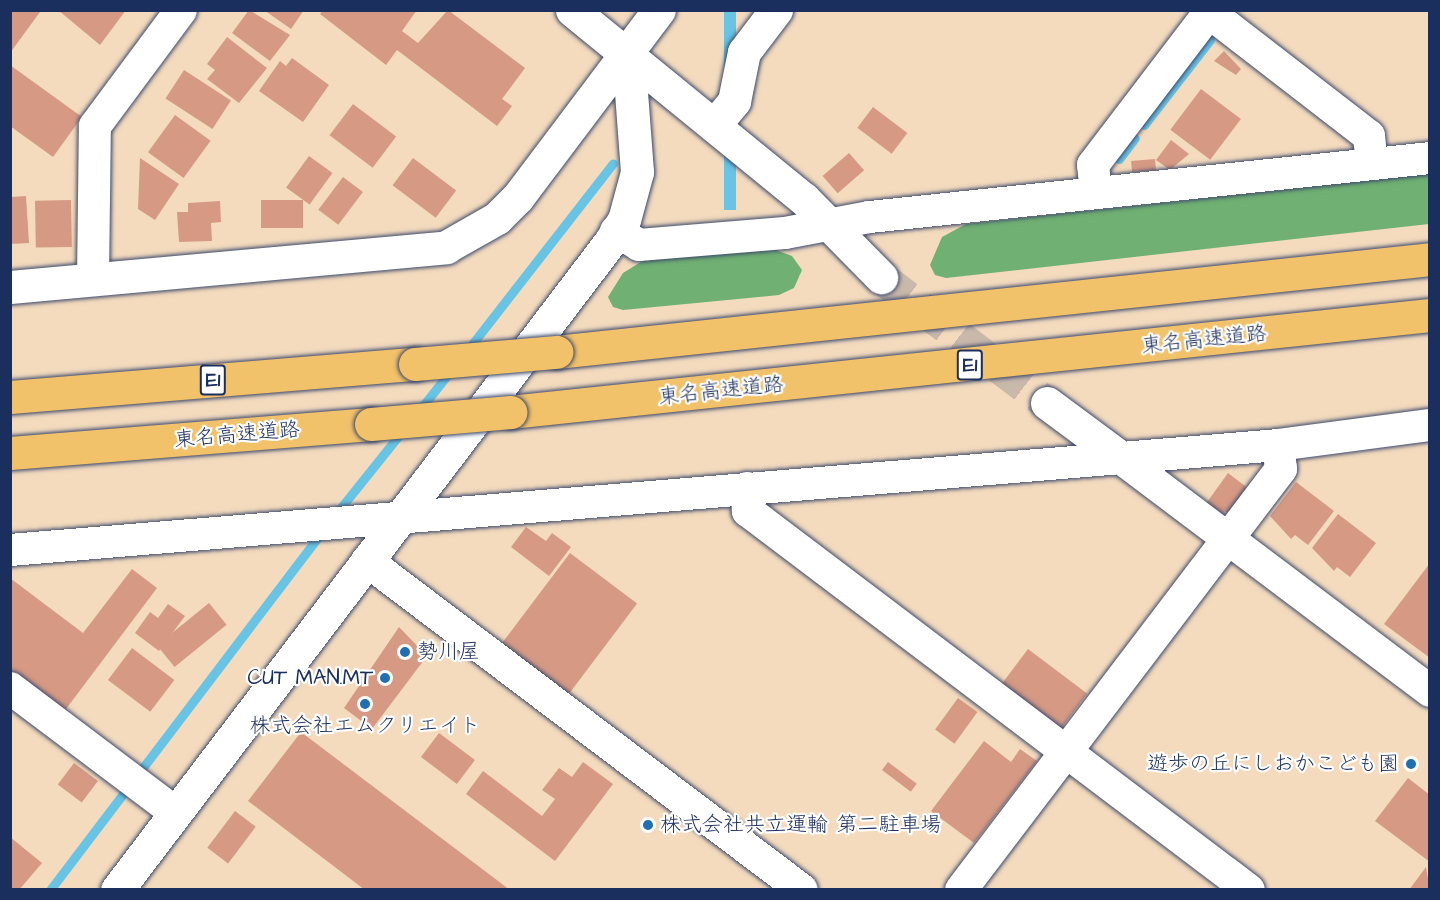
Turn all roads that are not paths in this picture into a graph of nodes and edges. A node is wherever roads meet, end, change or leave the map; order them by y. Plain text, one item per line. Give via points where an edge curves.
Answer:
1 (181, 10) edge
2 (572, 10) edge
3 (659, 10) edge
4 (776, 10) edge
5 (1209, 11) edge
6 (628, 52) junction
7 (714, 124) junction
8 (1430, 158) edge
9 (1372, 164) junction
10 (1096, 193) junction
11 (828, 225) junction
12 (616, 231) junction
13 (1430, 260) edge
14 (881, 277) tunnel mouth
15 (93, 280) junction
16 (10, 287) edge
17 (1430, 315) edge
18 (10, 396) edge
19 (1047, 403) tunnel mouth
20 (1430, 425) edge
21 (1278, 445) junction
22 (10, 453) edge
23 (1121, 458) junction
24 (747, 488) junction
25 (386, 522) junction
26 (1228, 539) junction
27 (10, 550) edge
28 (367, 561) junction
29 (10, 688) edge
30 (1430, 691) edge
31 (1066, 751) junction
32 (166, 806) junction
33 (132, 884) edge
34 (802, 890) edge
35 (961, 890) edge
36 (1249, 890) edge

1 - 15 street via 95,126
2 - 6 street
3 - 6 street
4 - 7 street via 744,52 734,101
5 - 9 street via 1369,136
5 - 10 street via 1093,165
6 - 7 street
6 - 12 street via 637,172
6 - 15 street via 518,197 498,218 455,243 417,252
7 - 11 street
8 - 9 street
9 - 10 street
10 - 11 street
11 - 12 street via 639,245
11 - 14 street
12 - 25 street
13 - 18 highway, E1, bridge via 556,352
15 - 16 street
17 - 22 highway, 東名高速道路 / E1, bridge via 510,412
19 - 23 street
20 - 21 street
21 - 23 street
21 - 26 street via 1281,469
23 - 24 street
23 - 26 street
24 - 25 street
24 - 31 street via 748,512
25 - 27 street
25 - 28 street
26 - 30 street
26 - 31 street
28 - 32 street
28 - 34 street
29 - 32 street
31 - 35 street
31 - 36 street
32 - 33 street

